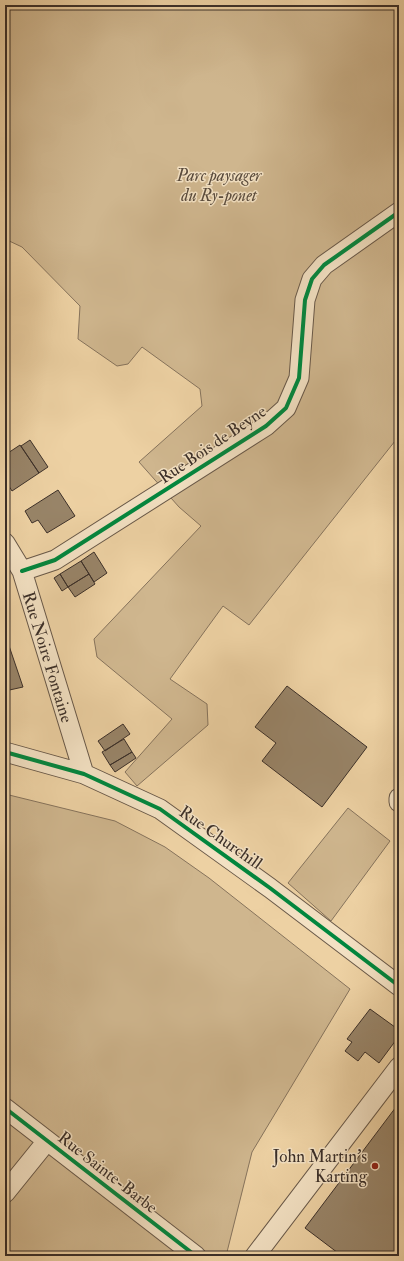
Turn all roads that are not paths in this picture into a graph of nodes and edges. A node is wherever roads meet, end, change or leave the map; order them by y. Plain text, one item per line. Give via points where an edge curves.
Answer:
1 (399, 212) edge
2 (5, 543) edge
3 (22, 571) junction
4 (5, 752) edge
5 (84, 774) junction
6 (399, 798) edge
7 (399, 802) edge
8 (399, 986) edge
9 (399, 1067) edge
10 (5, 1108) edge
11 (47, 1141) junction
12 (5, 1193) edge
13 (262, 1253) edge
14 (196, 1256) edge

1 - 3 street, Rue Bois de Beyne via 324,265 312,279 305,300 299,378 286,408 266,426 91,539 55,560
2 - 3 street, Rue Noire Fontaine
3 - 5 street, Rue Noire Fontaine
4 - 5 street, Rue Churchill
5 - 8 street, Rue Churchill via 160,810 270,888
6 - 7 street
9 - 13 street
10 - 11 street, Rue Sainte-Barbe
11 - 12 street
11 - 14 street, Rue Sainte-Barbe

